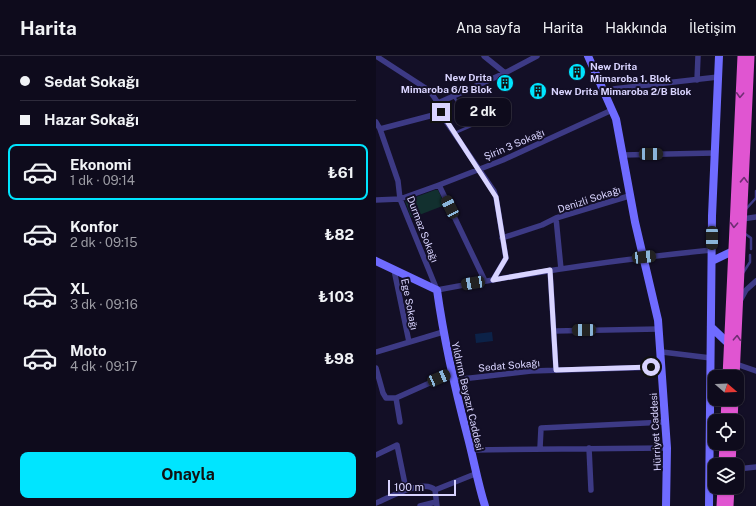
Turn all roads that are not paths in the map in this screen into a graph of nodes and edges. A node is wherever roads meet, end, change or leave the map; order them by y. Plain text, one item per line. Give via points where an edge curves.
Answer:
1 (376, 56) edge
2 (484, 56) edge
3 (537, 56) edge
4 (588, 56) edge
5 (698, 56) edge
6 (719, 56) edge
7 (742, 56) edge
8 (750, 56) edge
9 (505, 73) junction
10 (718, 77) junction
11 (697, 80) junction
12 (604, 90) junction
13 (454, 97) junction
14 (438, 103) junction
15 (612, 110) junction
16 (441, 113) junction
17 (376, 122) edge
18 (380, 128) junction
19 (455, 134) junction
20 (714, 153) junction
21 (622, 154) junction
22 (478, 168) junction
23 (440, 185) junction
24 (756, 190) edge
25 (630, 196) junction
26 (400, 199) junction
27 (376, 200) edge
28 (742, 216) junction
29 (756, 217) edge
30 (556, 218) junction
31 (742, 231) junction
32 (502, 238) junction
33 (751, 249) dead end
34 (712, 250) junction
35 (733, 251) junction
36 (750, 255) dead end
37 (644, 257) junction
38 (376, 261) edge
39 (712, 261) junction
40 (560, 269) junction
41 (394, 270) junction
42 (550, 270) junction
43 (740, 276) junction
44 (493, 280) junction
45 (485, 281) junction
46 (756, 281) edge
47 (437, 290) junction
48 (738, 304) junction
49 (711, 327) junction
50 (659, 329) junction
51 (554, 331) junction
52 (443, 332) junction
53 (409, 342) junction
54 (729, 344) junction
55 (376, 352) edge
56 (662, 352) junction
57 (711, 358) junction
58 (736, 364) junction
59 (662, 367) junction
60 (376, 368) edge
61 (556, 370) junction
62 (727, 370) edge
63 (736, 370) edge
64 (756, 371) edge
65 (377, 375) edge
66 (452, 376) junction
67 (396, 398) junction
68 (400, 422) dead end
69 (666, 422) junction
70 (540, 448) junction
71 (589, 448) junction
72 (667, 448) junction
73 (471, 450) junction
74 (376, 455) edge
75 (756, 467) edge
76 (744, 468) edge
77 (475, 474) junction
78 (406, 489) junction
79 (435, 490) junction
80 (591, 490) dead end
81 (722, 494) edge
82 (730, 494) edge
83 (376, 503) edge
84 (437, 504) edge
85 (420, 506) edge
86 (485, 506) edge
87 (666, 506) edge
88 (709, 506) edge
89 (721, 506) edge
90 (729, 506) edge

1 - 14 street via 421,84 430,91
2 - 9 street
3 - 9 street
4 - 12 main road, Hürriyet Caddesi
5 - 11 street
6 - 10 main road
7 -> 35 highway
28 -> 8 highway
9 - 13 street
10 - 11 street
10 - 20 main road
11 - 12 street
12 - 15 main road, Hürriyet Caddesi
13 - 14 street
13 - 19 lane via 473,125
14 - 16 street
15 - 21 main road, Hürriyet Caddesi
15 - 22 street, Şirin 3 Sokağı via 503,160
16 - 18 street
16 - 19 street
17 - 18 street, Durmaz Sokağı
18 - 26 street, Durmaz Sokağı via 398,181
19 - 22 street
20 - 21 street
20 - 34 main road
21 - 25 main road, Hürriyet Caddesi
22 - 23 street, Şirin 3 Sokağı
22 - 32 street via 496,197
23 - 26 street, Şirin 3 Sokağı
23 - 45 street
24 - 28 lane via 756,198
25 - 30 street, Denizli Sokağı
25 - 37 main road, Hürriyet Caddesi
26 - 27 street, Şirin 3 Sokağı
26 - 47 street, Durmaz Sokağı
28 - 29 street
28 - 31 highway
30 - 32 street
30 - 40 street, Denizli Sokağı
31 - 33 lane via 751,238
31 - 43 highway
32 - 44 street via 506,258
34 - 37 street
34 - 39 main road
35 - 39 main road
35 - 54 highway
36 - 43 lane via 750,262
37 - 40 street
37 - 50 main road, Hürriyet Caddesi
38 - 41 main road
39 - 49 main road
40 - 42 street
41 - 47 main road
41 - 53 street, Ege Sokağı
42 - 44 street
42 - 51 street
43 - 48 highway
44 - 45 street
45 - 47 street
46 - 48 street via 746,290
47 - 52 main road, Yıldırım Beyazıt Caddesi
58 -> 48 highway
49 - 54 main road
49 - 57 main road
50 - 51 street
50 - 56 main road, Hürriyet Caddesi
51 - 61 street
52 - 53 street
52 - 66 main road, Yıldırım Beyazıt Caddesi
53 - 55 street
54 - 62 highway
56 - 57 street
56 - 59 main road, Hürriyet Caddesi
57 - 88 main road
58 - 63 highway
58 - 64 street
59 - 61 street, Sedat Sokağı
59 - 69 main road, Hürriyet Caddesi
60 - 65 street
61 - 66 street, Sedat Sokağı
65 - 67 street via 386,398
66 - 67 street, Sedat Sokağı
66 - 73 main road, Yıldırım Beyazıt Caddesi
67 - 68 street
69 - 70 street via 541,428
69 - 72 main road, Hürriyet Caddesi
70 - 71 street
70 - 73 street
71 - 72 street
71 - 80 street
72 - 87 main road, Hürriyet Caddesi
73 - 77 main road, Yıldırım Beyazıt Caddesi
74 - 78 street via 397,445
75 - 76 street
77 - 79 street
77 - 86 main road, Yıldırım Beyazıt Caddesi
78 - 79 street via 428,486
78 - 83 street
79 - 84 street
81 - 89 highway
82 - 90 highway
84 - 85 street

